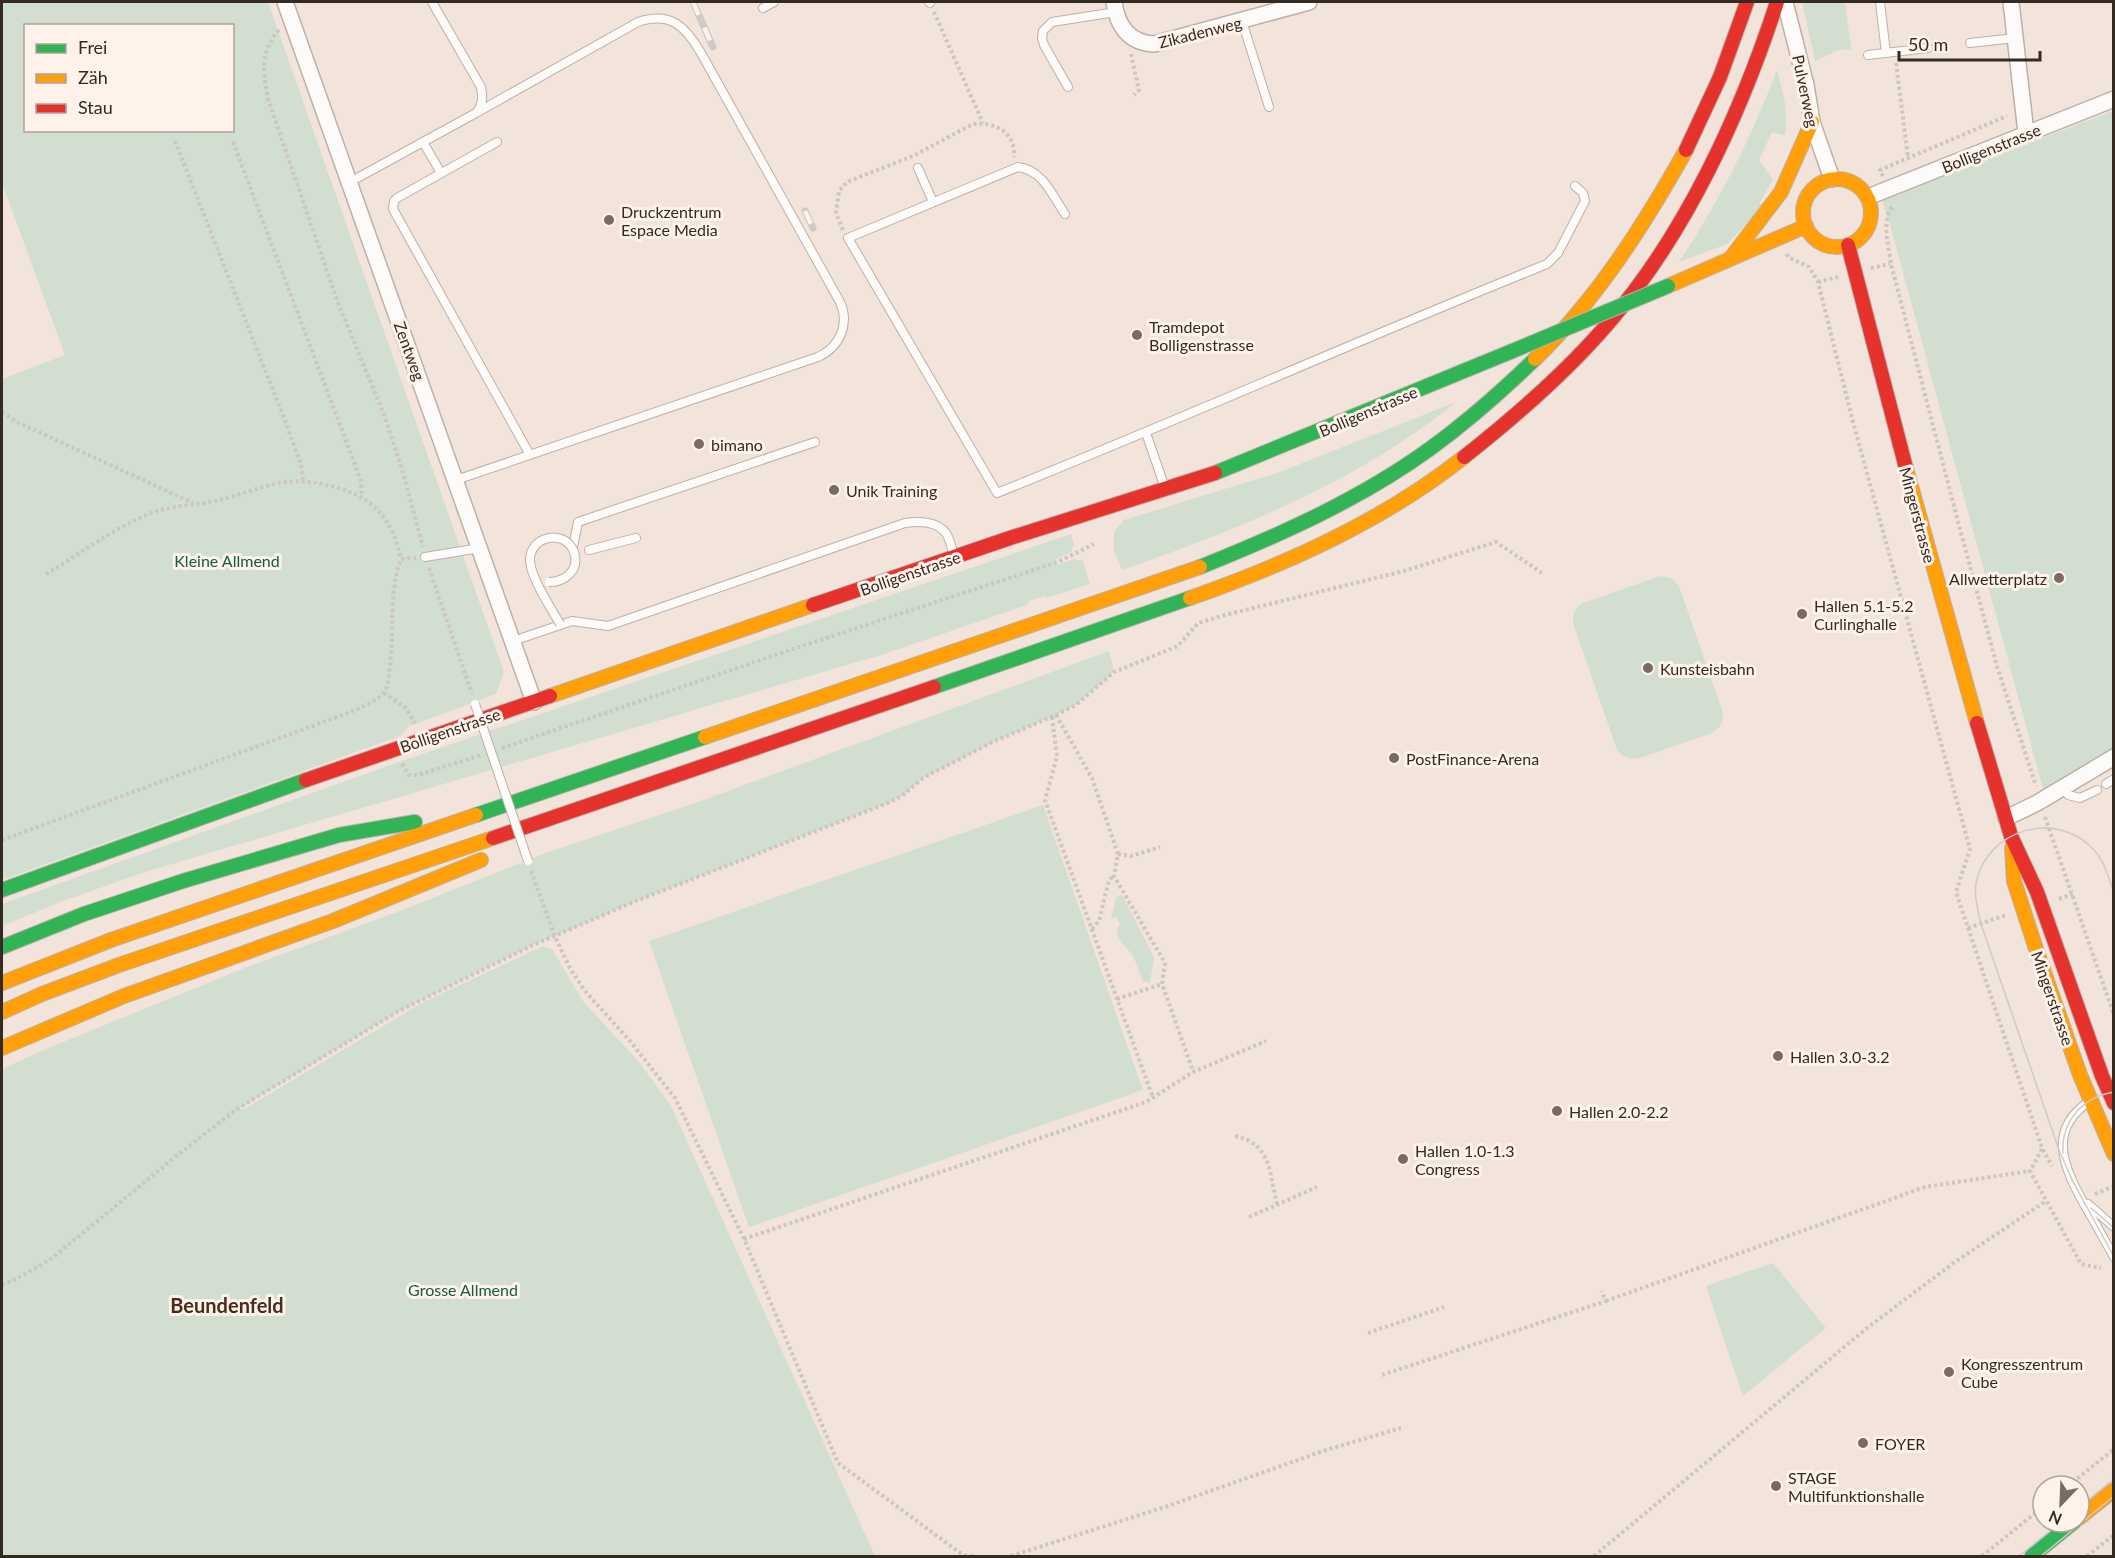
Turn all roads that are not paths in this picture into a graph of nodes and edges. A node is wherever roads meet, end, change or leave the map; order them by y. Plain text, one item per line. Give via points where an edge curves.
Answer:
1 (285, 2) edge
2 (432, 2) edge
3 (774, 2) edge
4 (1309, 2) edge
5 (1747, 2) edge
6 (1777, 2) edge
7 (1785, 2) edge
8 (1880, 2) edge
9 (2011, 2) edge
10 (1115, 7) edge
11 (763, 8) dead end
12 (1242, 21) junction
13 (2015, 38) junction
14 (1970, 43) dead end
15 (1928, 48) dead end
16 (1891, 53) junction
17 (1868, 55) dead end
18 (1068, 87) dead end
19 (2114, 99) edge
20 (1269, 107) dead end
21 (476, 113) junction
22 (1812, 122) junction
23 (2026, 133) junction
24 (423, 142) junction
25 (497, 142) dead end
26 (918, 168) dead end
27 (441, 173) junction
28 (1832, 179) junction
29 (350, 182) junction
30 (1575, 186) dead end
31 (1868, 197) junction
32 (933, 202) junction
33 (1065, 214) dead end
34 (1806, 226) junction
35 (1848, 245) junction
36 (1730, 259) junction
37 (1146, 434) junction
38 (815, 442) dead end
39 (530, 455) junction
40 (456, 480) junction
41 (1165, 490) junction
42 (636, 538) dead end
43 (573, 547) dead end
44 (480, 548) junction
45 (589, 550) dead end
46 (425, 557) road end
47 (954, 558) junction
48 (549, 582) dead end
49 (560, 624) junction
50 (513, 641) junction
51 (534, 702) junction
52 (475, 704) road end
53 (2114, 757) edge
54 (2062, 788) junction
55 (2097, 790) dead end
56 (589, 805) junction
57 (502, 807) junction
58 (2006, 818) junction
59 (2011, 836) junction
60 (510, 846) dead end
61 (491, 856) dead end
62 (528, 861) road end
63 (2, 890) edge
64 (2, 947) edge
65 (2, 983) edge
66 (2, 1012) edge
67 (2, 1048) edge
68 (2112, 1096) edge
69 (2090, 1101) junction
70 (2114, 1154) edge
71 (2079, 1194) junction
72 (2114, 1227) edge
73 (2114, 1257) edge
74 (2114, 1490) edge
75 (2091, 1508) edge
76 (2060, 1534) edge
77 (2032, 1557) edge

1 - 29 street, Zentweg
2 - 21 lane via 481,87 482,104
3 - 11 lane
4 - 12 street, Zikadenweg
5 - 57 main road via 1699,129 1651,216 1622,258 1591,298 1524,370 1456,429 1407,464 1320,515 1212,562
6 - 56 main road via 1725,139 1680,222 1637,287 1545,390 1424,486 1333,539 1219,588
7 - 22 street, Pulverweg
8 - 16 lane
9 - 13 street
10 - 12 street, Zikadenweg via 1122,28 1146,44 1160,44
10 - 18 lane via 1052,22 1042,31 1044,45
12 - 20 lane
13 - 14 lane
13 - 23 street
15 - 16 lane
16 - 17 lane
19 - 23 street, Bolligenstrasse
21 - 24 lane
21 - 39 lane via 638,22 657,18 675,23 691,36 701,53 844,315 838,340 818,357
22 - 28 street, Pulverweg
22 - 36 main road via 1781,192
23 - 31 street, Bolligenstrasse
24 - 27 lane
24 - 29 lane
25 - 27 lane
26 - 32 lane
27 - 39 lane via 397,198 393,209
28 - 31 main road via 1856,184
28 - 34 main road via 1817,185 1807,197 1803,212
29 - 40 street, Zentweg
30 - 37 lane via 1585,201 1558,253 1547,264
31 - 35 main road via 1868,227
32 - 33 lane via 1018,168 1027,168 1041,177
32 - 37 lane via 848,238 998,493
34 - 35 main road via 1821,243
34 - 36 main road, Bolligenstrasse
35 - 58 main road, Mingerstrasse via 1923,536
36 - 41 main road, Bolligenstrasse, bridge via 1237,465
37 - 41 lane
38 - 43 lane via 578,522
39 - 40 lane
40 - 44 street, Zentweg
41 - 47 main road, Bolligenstrasse
42 - 45 lane
44 - 46 lane
44 - 50 street, Zentweg
47 - 49 lane via 946,533 937,526 905,523 608,626 572,621
47 - 51 main road, Bolligenstrasse
48 - 49 lane, bridge via 569,576 575,555 558,538 549,537 533,548 531,567
49 - 50 lane
50 - 51 street, Zentweg
51 - 63 main road, Bolligenstrasse
52 - 62 lane, bridge
53 - 54 street
54 - 55 lane via 2068,795 2080,798
54 - 58 street
56 - 60 main road
56 - 66 main road via 119,965
57 - 64 main road via 339,835 118,902
57 - 65 main road via 111,939
58 - 59 main road, Mingerstrasse
59 - 68 main road, Mingerstrasse via 2037,892
59 - 69 main road, Mingerstrasse via 2014,881
61 - 67 main road via 374,905 60,1022
68 - 69 lane
69 - 70 main road, Mingerstrasse
69 - 71 lane via 2071,1119 2062,1146 2067,1170
71 - 72 lane
71 - 73 lane
74 - 75 main road
76 - 77 main road

